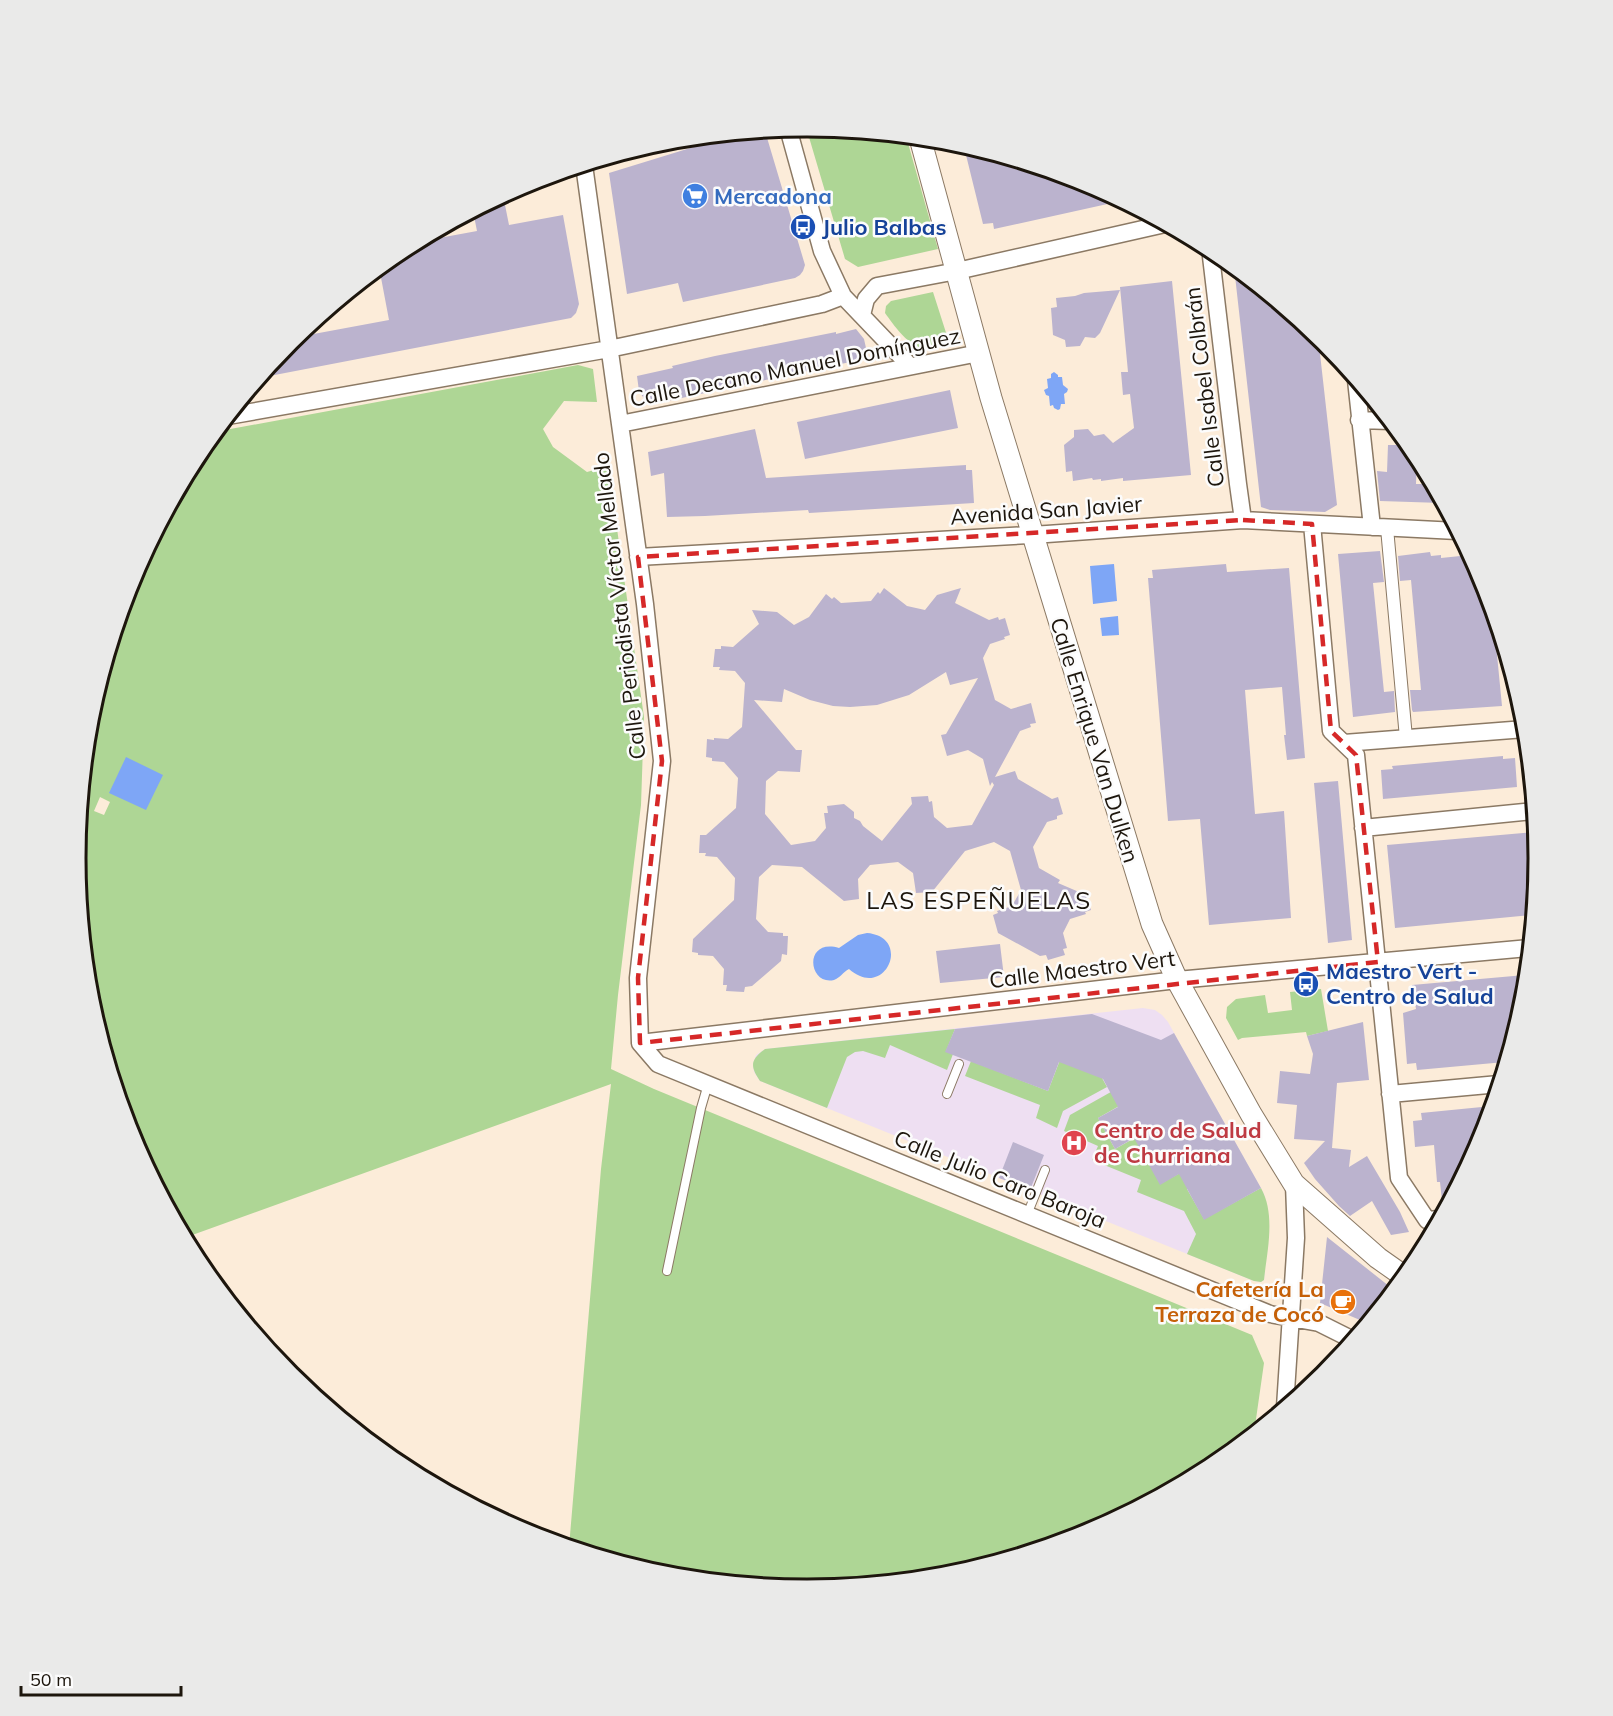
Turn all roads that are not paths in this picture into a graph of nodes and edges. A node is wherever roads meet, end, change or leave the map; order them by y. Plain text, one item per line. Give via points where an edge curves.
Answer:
1 (791, 138) edge
2 (922, 147) edge
3 (585, 172) edge
4 (1153, 227) edge
5 (1212, 262) edge
6 (957, 271) junction
7 (843, 296) junction
8 (862, 315) junction
9 (609, 349) junction
10 (979, 353) junction
11 (910, 366) junction
12 (1357, 393) edge
13 (238, 414) edge
14 (1359, 420) junction
15 (1380, 421) edge
16 (620, 424) junction
17 (1243, 520) junction
18 (1311, 524) junction
19 (1379, 528) junction
20 (1449, 531) edge
21 (1032, 534) junction
22 (639, 556) junction
23 (1516, 730) edge
24 (1406, 738) junction
25 (1344, 743) junction
26 (1526, 812) edge
27 (1363, 828) junction
28 (1521, 949) edge
29 (1378, 962) junction
30 (1177, 980) junction
31 (640, 1043) junction
32 (959, 1064) dead end
33 (708, 1084) junction
34 (1491, 1085) edge
35 (947, 1094) dead end
36 (1390, 1094) junction
37 (1046, 1170) dead end
38 (1294, 1184) junction
39 (1028, 1215) junction
40 (1432, 1218) edge
41 (667, 1271) dead end
42 (1397, 1271) edge
43 (1291, 1318) junction
44 (1346, 1336) edge
45 (1286, 1397) edge

1 - 7 street via 822,251
2 - 6 street, Calle Enrique Van Dulken
3 - 9 street, Calle Periodista Víctor Mellado
4 - 6 street
5 - 17 street, Calle Isabel Colbrán
6 - 8 street via 877,286 866,299
6 - 10 street, Calle Enrique Van Dulken
7 - 8 street
7 - 9 street via 822,304
8 - 11 street
9 - 13 street
9 - 16 street, Calle Periodista Víctor Mellado
10 - 11 street, Calle Decano Manuel Domínguez
10 - 21 street, Calle Enrique Van Dulken
11 - 16 street, Calle Decano Manuel Domínguez
12 - 14 street
14 - 15 street
14 - 19 street
16 - 22 street, Calle Periodista Víctor Mellado
17 - 18 street, Avenida San Javier
17 - 21 street, Avenida San Javier
18 - 19 street, Avenida San Javier
18 - 25 street via 1331,731
19 - 20 street, Avenida San Javier
19 - 24 street
21 - 22 street, Avenida San Javier
21 - 30 street, Calle Enrique Van Dulken via 1152,924
22 - 31 street, Calle Periodista Víctor Mellado via 662,761 638,978
23 - 24 street
24 - 25 street
25 - 27 street via 1356,755
26 - 27 street
27 - 29 street
28 - 29 street, Calle Maestro Vert
29 - 30 street, Calle Maestro Vert
29 - 36 street
30 - 31 street, Calle Maestro Vert
30 - 38 street, Calle Enrique Van Dulken
31 - 33 street, Calle Julio Caro Baroja via 658,1064
32 - 35 lane
33 - 39 street, Calle Julio Caro Baroja
33 - 41 lane
34 - 36 street
36 - 40 street via 1399,1178
37 - 39 lane
38 - 42 street, Calle Enrique Van Dulken
38 - 43 street via 1296,1238
39 - 43 street, Calle Julio Caro Baroja via 1270,1314
43 - 44 street, Calle Julio Caro Baroja via 1319,1323
43 - 45 street

